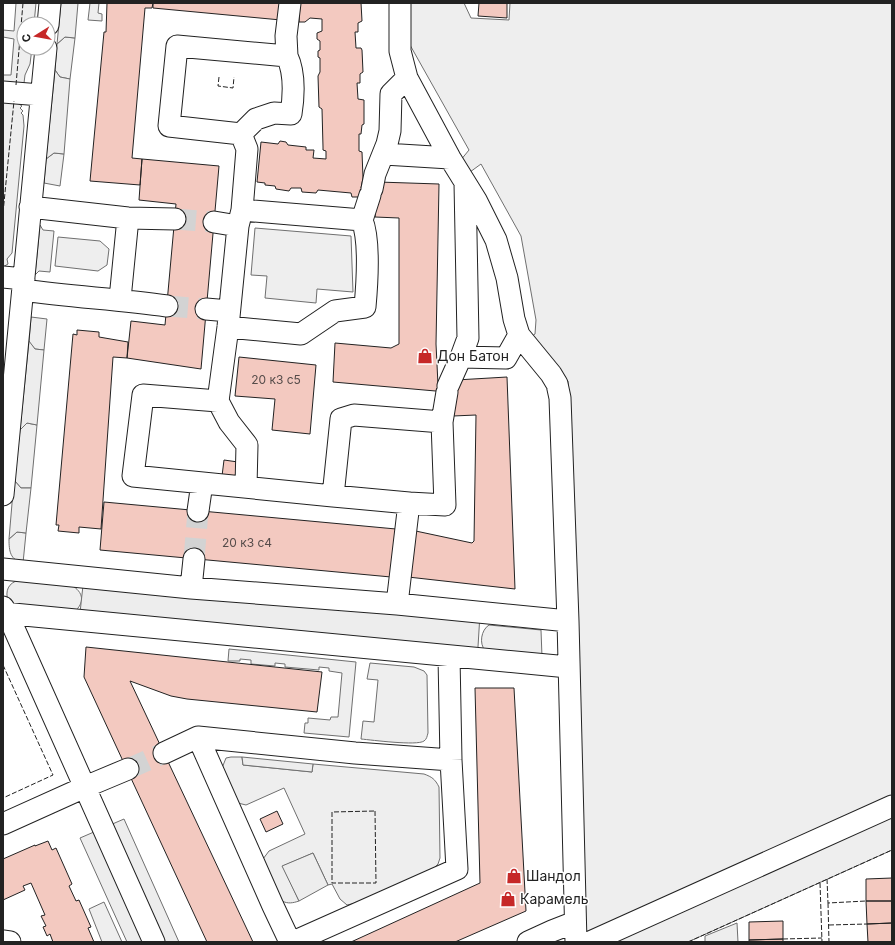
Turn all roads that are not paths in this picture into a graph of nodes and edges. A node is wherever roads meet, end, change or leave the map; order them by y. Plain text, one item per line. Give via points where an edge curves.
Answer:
1 (50, 3) edge
2 (290, 3) edge
3 (400, 3) edge
4 (49, 16) edge
5 (45, 56) edge
6 (287, 56) junction
7 (406, 78) junction
8 (3, 92) edge
9 (41, 96) junction
10 (241, 134) junction
11 (384, 154) junction
12 (450, 158) junction
13 (464, 181) junction
14 (30, 207) junction
15 (128, 218) junction
16 (240, 218) junction
17 (174, 219) tunnel mouth
18 (362, 220) junction
19 (214, 222) tunnel mouth
20 (3, 277) edge
21 (23, 284) junction
22 (120, 299) junction
23 (167, 306) tunnel mouth
24 (206, 309) tunnel mouth
25 (229, 319) junction
26 (519, 335) junction
27 (461, 357) junction
28 (218, 401) junction
29 (442, 422) junction
30 (202, 483) junction
31 (246, 487) junction
32 (3, 495) edge
33 (333, 496) junction
34 (409, 503) junction
35 (198, 511) tunnel mouth
36 (194, 559) tunnel mouth
37 (3, 569) edge
38 (192, 588) junction
39 (397, 604) junction
40 (4, 611) edge
41 (568, 621) junction
42 (449, 657) junction
43 (568, 667) junction
44 (198, 737) junction
45 (164, 753) tunnel mouth
46 (451, 760) junction
47 (128, 770) tunnel mouth
48 (84, 787) junction
49 (892, 806) edge
50 (3, 824) edge
51 (576, 932) edge
52 (3, 941) edge
53 (10, 942) edge
54 (154, 942) edge
55 (292, 942) edge
56 (528, 942) edge
57 (590, 942) edge

1 - 4 street
2 - 6 street via 286,36
3 - 7 street via 400,51
5 - 9 street
6 - 10 street via 291,66 291,114 274,113 256,119
6 - 10 street via 177,46 169,126
7 - 11 street via 391,94 390,131
7 - 12 street
8 - 9 street
9 - 14 street
10 - 16 street via 247,149
11 - 12 street
11 - 18 street via 375,174
12 - 13 street
13 - 26 street via 496,240
13 - 27 street via 468,338
14 - 15 street
14 - 21 street
15 - 17 street
15 - 22 street
16 - 18 street
16 - 19 street
16 - 25 street
18 - 25 street via 366,241 366,307 335,311 301,334
20 - 21 street
21 - 22 street via 51,294
21 - 32 street
22 - 23 street
24 - 25 street
25 - 28 street
26 - 27 street via 506,358
26 - 41 street via 551,374 557,384 560,398
27 - 29 street via 447,389
28 - 30 street via 143,395 133,476
28 - 31 street via 229,422 247,444
29 - 33 street via 354,415 341,418
29 - 34 street via 445,505
30 - 31 street
30 - 35 street
31 - 33 street
33 - 34 street
34 - 39 street
36 - 38 street
37 - 38 street
38 - 39 street
39 - 41 street
40 - 42 street
40 - 48 street
41 - 43 street
42 - 43 street
42 - 46 street
43 - 51 street
44 - 45 street
44 - 46 street
44 - 55 street via 273,906
46 - 55 street via 457,869
47 - 48 street
48 - 50 street
48 - 54 street
49 - 57 street
51 - 56 street via 552,931
52 - 53 street

